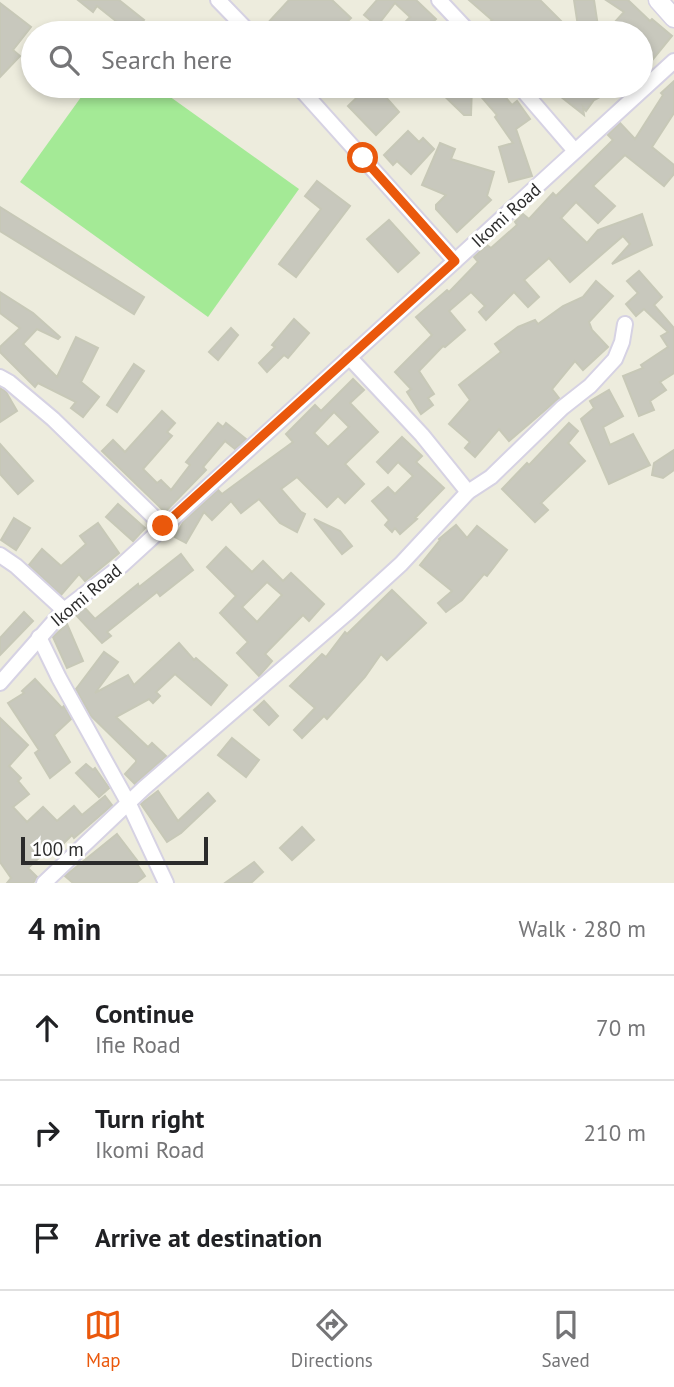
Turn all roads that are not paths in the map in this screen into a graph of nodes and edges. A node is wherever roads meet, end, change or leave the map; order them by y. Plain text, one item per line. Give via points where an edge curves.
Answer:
1 (218, 0) edge
2 (439, 0) edge
3 (658, 0) edge
4 (674, 18) edge
5 (238, 21) edge
6 (459, 21) edge
7 (674, 61) edge
8 (653, 80) edge
9 (309, 98) edge
10 (529, 98) edge
11 (633, 98) edge
12 (575, 151) junction
13 (455, 261) junction
14 (625, 324) dead end
15 (349, 357) junction
16 (0, 377) edge
17 (468, 492) junction
18 (163, 526) junction
19 (0, 555) edge
20 (64, 610) junction
21 (39, 637) junction
22 (0, 683) edge
23 (129, 804) junction
24 (44, 883) edge
25 (166, 883) edge

1 - 5 street
2 - 6 street
3 - 4 street
7 - 8 street, Ikomi Road
9 - 13 street
10 - 12 street
11 - 12 street, Ikomi Road
12 - 13 street, Ikomi Road
13 - 15 street, Ikomi Road
14 - 17 street via 615,359 605,372 491,477
15 - 17 street
15 - 18 street, Ikomi Road
16 - 18 street via 53,419
17 - 23 street via 392,572
18 - 20 street, Ikomi Road
19 - 20 street
20 - 21 street, Ikomi Road
21 - 22 street, Ikomi Road
21 - 23 street
23 - 24 street
23 - 25 street

